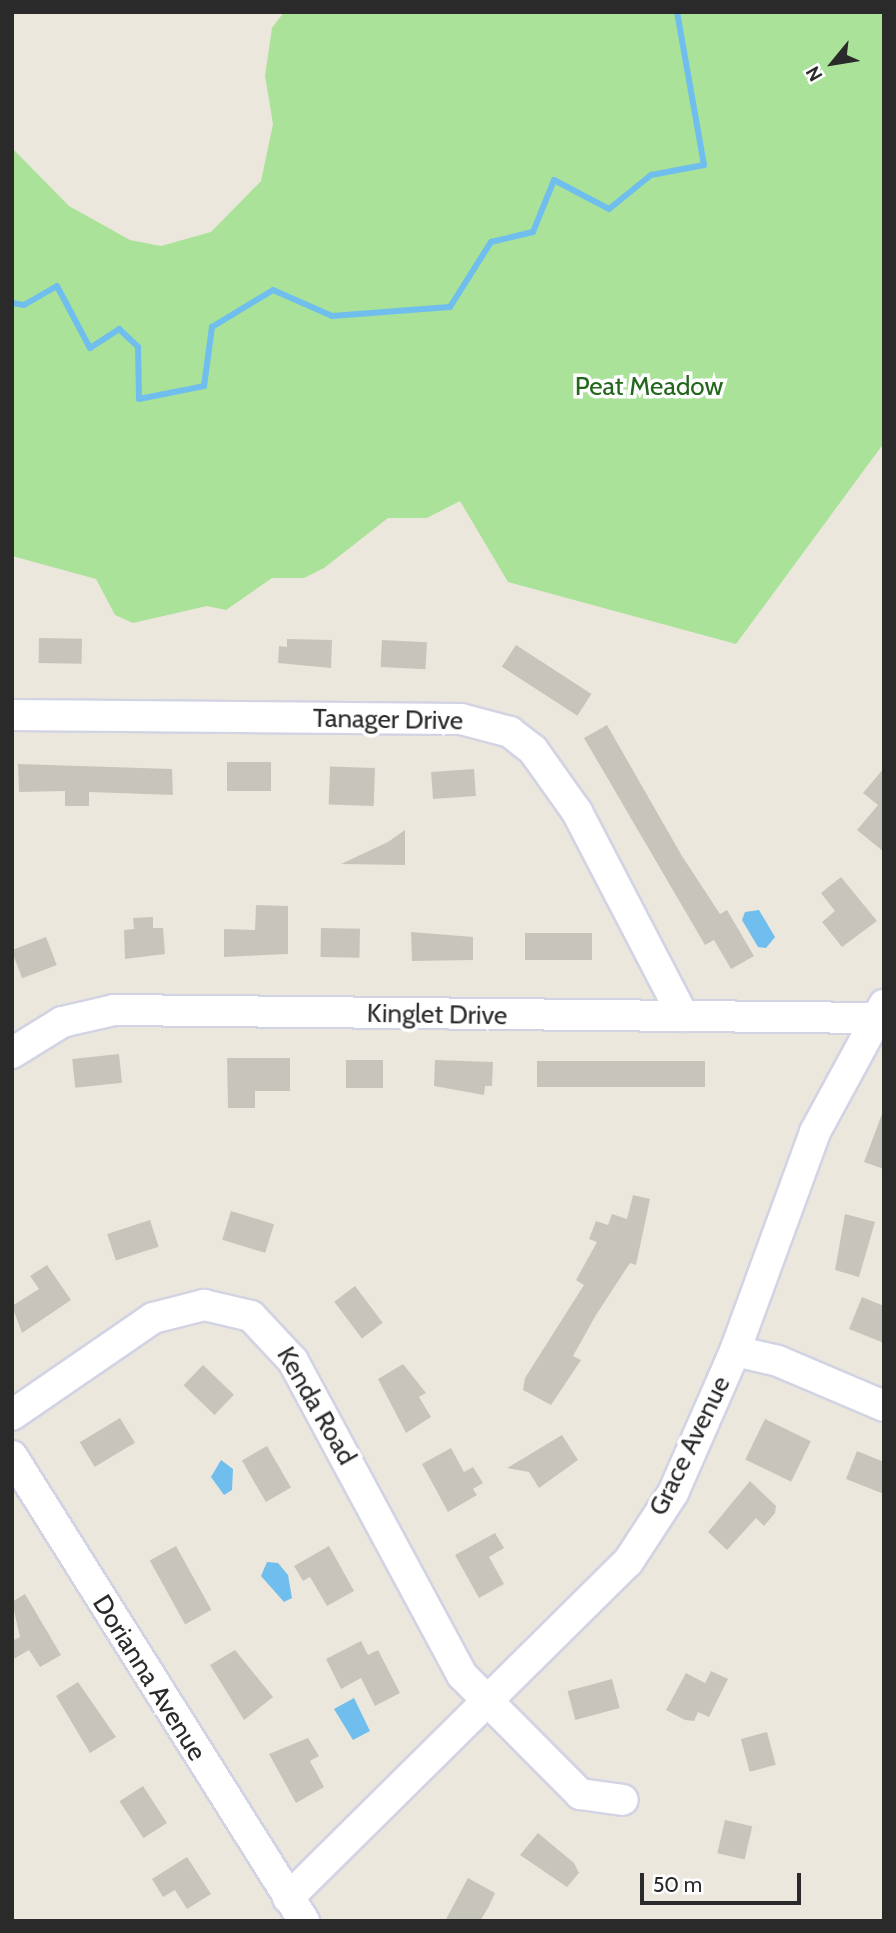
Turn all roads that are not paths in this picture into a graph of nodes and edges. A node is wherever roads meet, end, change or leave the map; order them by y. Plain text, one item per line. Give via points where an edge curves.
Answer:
1 (12, 715) edge
2 (878, 1011) edge
3 (683, 1016) junction
4 (12, 1053) edge
5 (735, 1351) junction
6 (884, 1406) edge
7 (12, 1415) edge
8 (12, 1456) edge
9 (484, 1704) junction
10 (623, 1800) dead end
11 (296, 1909) edge

1 - 3 street, Tanager Drive via 461,719 510,732 533,750 577,812
2 - 3 street, Kinglet Drive
2 - 5 street, Grace Avenue via 816,1132
3 - 4 street, Kinglet Drive via 114,1010 62,1022
5 - 6 street via 778,1361
5 - 9 street, Grace Avenue via 673,1493 628,1562
7 - 9 street, Kenda Road via 153,1318 204,1305 251,1316 293,1361 461,1675
8 - 11 street, Dorianna Avenue
9 - 10 street, Kenda Road via 580,1794
9 - 11 street, Grace Avenue

